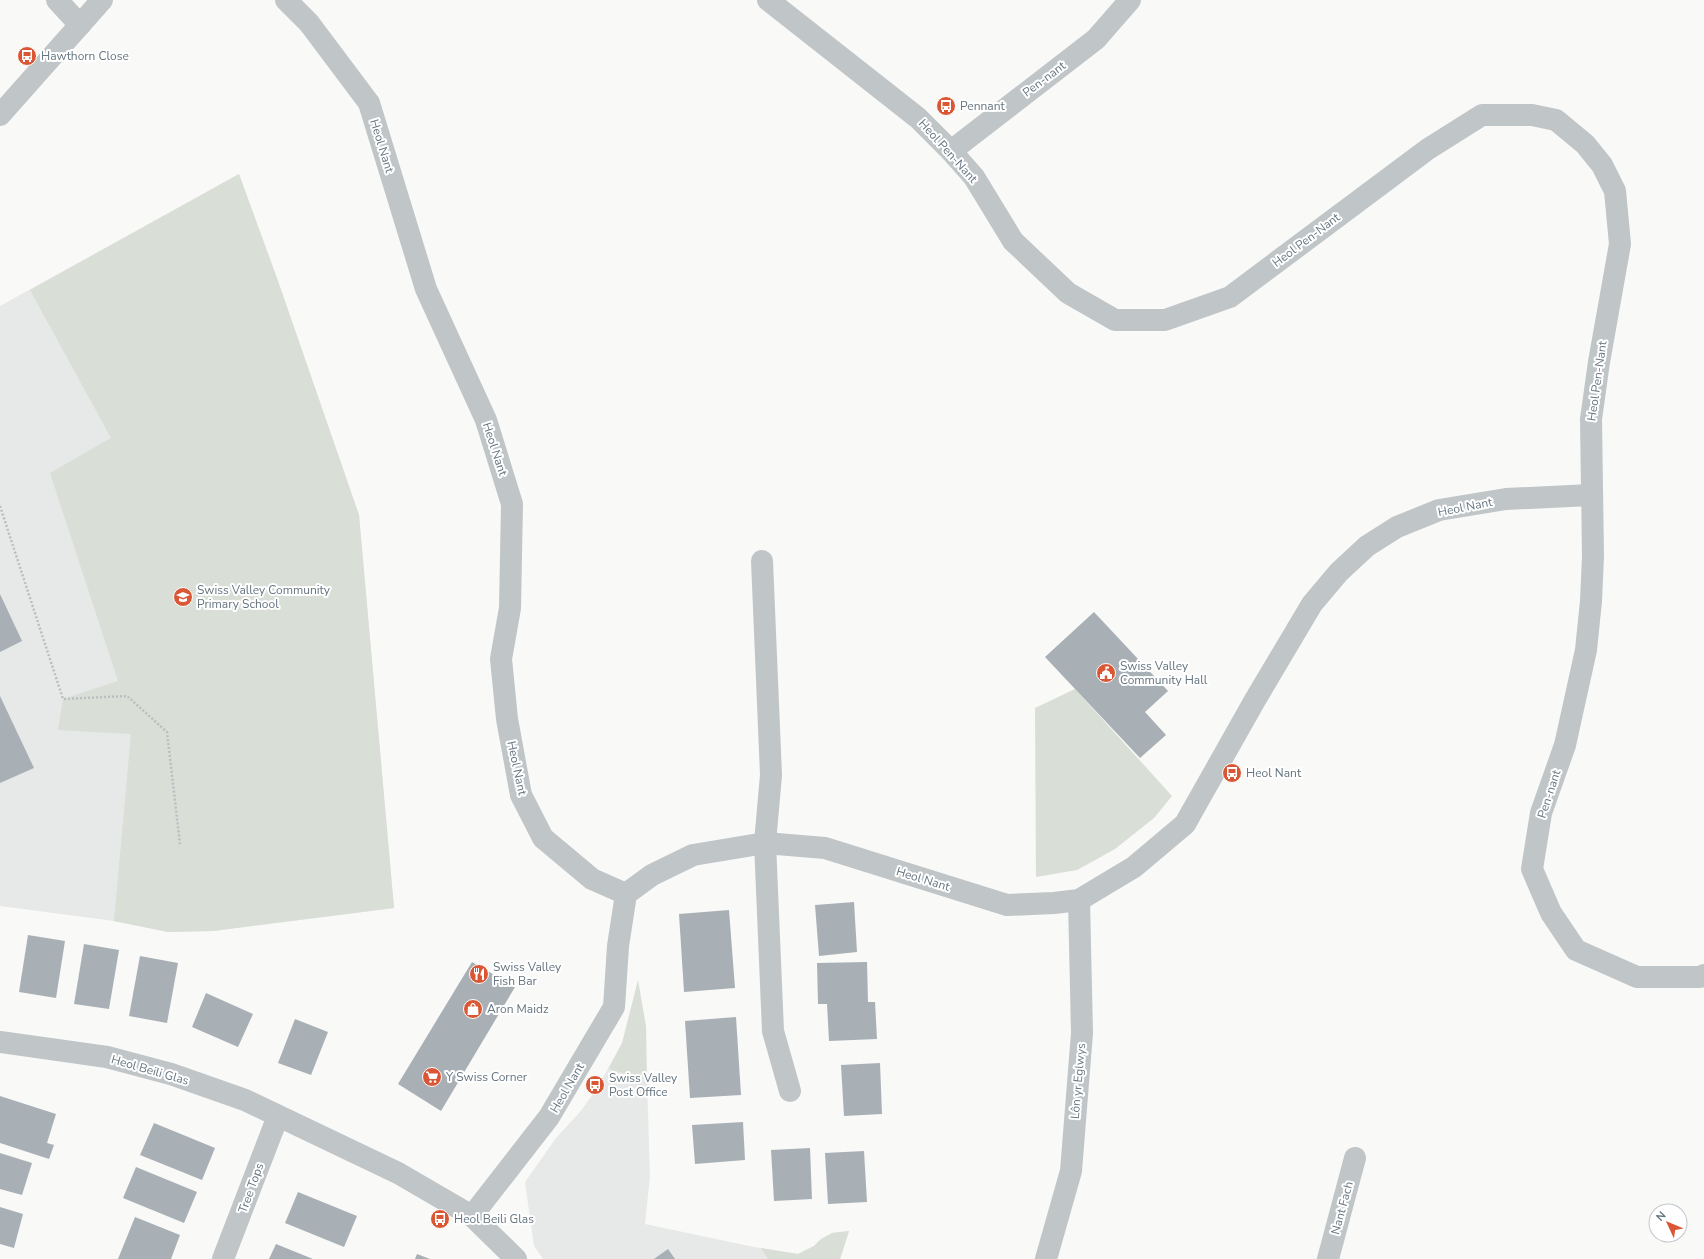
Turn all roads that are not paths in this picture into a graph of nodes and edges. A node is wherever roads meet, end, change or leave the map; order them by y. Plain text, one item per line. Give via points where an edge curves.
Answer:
1 (57, 0) edge
2 (102, 0) edge
3 (286, 0) edge
4 (768, 0) edge
5 (1130, 0) edge
6 (80, 25) junction
7 (0, 115) edge
8 (950, 151) junction
9 (1591, 495) junction
10 (762, 561) dead end
11 (765, 843) junction
12 (626, 894) junction
13 (1079, 900) junction
14 (1704, 975) edge
15 (0, 1042) edge
16 (790, 1091) dead end
17 (278, 1116) junction
18 (1355, 1158) dead end
19 (472, 1216) junction
20 (223, 1259) edge
21 (516, 1259) edge
22 (1046, 1259) edge
23 (1328, 1259) edge

1 - 6 street
2 - 6 street
3 - 12 street, Heol Nant via 310,23 369,103 426,289 486,420 512,504 510,608 501,659 507,719 521,794 543,838 592,879
4 - 8 street, Heol Pen-Nant via 918,118
5 - 8 street, Pen-nant via 1096,39
6 - 7 street
8 - 9 street, Heol Pen-Nant via 974,178 1013,241 1068,293 1114,320 1165,320 1230,297 1428,149 1482,114 1532,115 1556,120 1585,144 1602,165 1615,191 1620,244 1591,420
9 - 13 street, Heol Nant via 1506,499 1439,510 1397,527 1367,546 1339,572 1312,604 1185,824 1134,867
9 - 14 street, Pen-nant via 1593,556 1586,650 1565,745 1541,813 1532,869 1551,913 1576,950 1637,977
10 - 11 street via 770,775
11 - 12 street, Heol Nant via 693,855 652,875
11 - 13 street, Heol Nant via 825,848 1007,905 1054,904
11 - 16 street via 773,1031
12 - 19 street, Heol Nant via 618,946 614,1007 549,1117
13 - 22 street, Lôn yr Eglwys via 1082,1033 1070,1171
15 - 17 street, Heol Beili Glas via 107,1057 171,1074 245,1100
17 - 19 street, Heol Beili Glas via 398,1173
17 - 20 street, Tree Tops
18 - 23 street, Nant Fach
19 - 21 street, Heol Beili Glas

